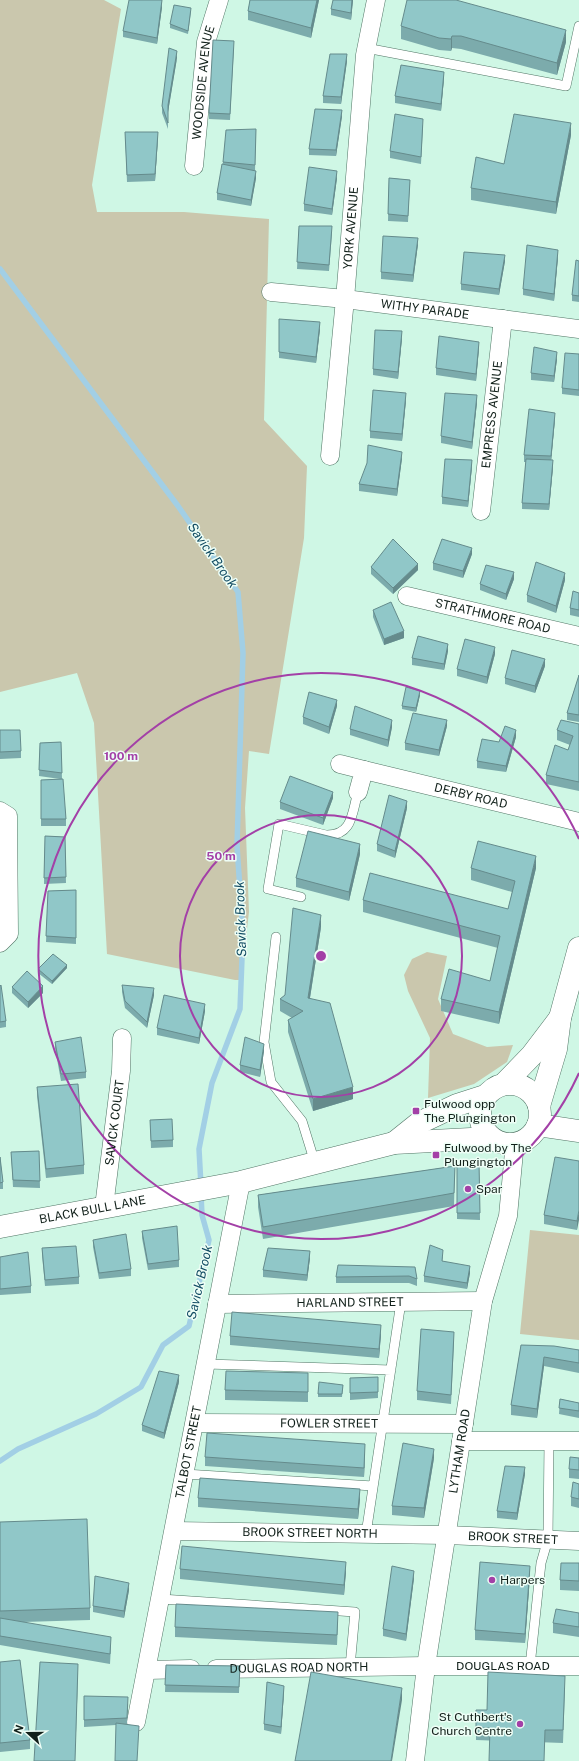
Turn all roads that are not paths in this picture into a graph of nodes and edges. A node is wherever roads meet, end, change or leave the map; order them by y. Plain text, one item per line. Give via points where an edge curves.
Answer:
1 (219, 0) edge
2 (376, 0) edge
3 (579, 26) edge
4 (366, 48) junction
5 (194, 166) dead end
6 (271, 292) dead end
7 (345, 299) junction
8 (503, 319) junction
9 (579, 329) edge
10 (330, 456) dead end
11 (481, 510) dead end
12 (407, 596) dead end
13 (579, 636) edge
14 (340, 764) dead end
15 (364, 770) junction
16 (358, 792) joint
17 (4, 813) edge
18 (579, 822) edge
19 (301, 897) dead end
20 (276, 937) dead end
21 (0, 943) edge
22 (579, 948) edge
23 (573, 995) edge
24 (560, 1018) junction
25 (122, 1038) dead end
26 (504, 1084) junction
27 (485, 1096) junction
28 (538, 1116) junction
29 (579, 1131) edge
30 (490, 1138) junction
31 (394, 1143) junction
32 (511, 1144) junction
33 (315, 1163) junction
34 (241, 1182) junction
35 (104, 1207) junction
36 (0, 1227) edge
37 (483, 1301) junction
38 (401, 1302) junction
39 (217, 1304) junction
40 (206, 1364) junction
41 (391, 1370) junction
42 (195, 1423) junction
43 (383, 1424) junction
44 (463, 1432) junction
45 (549, 1441) junction
46 (579, 1441) edge
47 (185, 1474) junction
48 (373, 1486) junction
49 (174, 1531) junction
50 (366, 1534) junction
51 (447, 1535) junction
52 (548, 1539) junction
53 (579, 1541) edge
54 (161, 1599) junction
55 (426, 1666) junction
56 (530, 1666) junction
57 (579, 1666) edge
58 (350, 1667) junction
59 (147, 1670) junction
60 (136, 1722) dead end
61 (414, 1761) edge

1 - 5 street, WOODSIDE AVENUE via 206,42
2 - 4 street, YORK AVENUE
3 - 4 lane via 566,86
4 - 7 street, YORK AVENUE
6 - 7 street, WITHY PARADE
7 - 8 street, WITHY PARADE
7 - 10 street, YORK AVENUE
8 - 9 street, WITHY PARADE
8 - 11 street, EMPRESS AVENUE
12 - 13 street, STRATHMORE ROAD
14 - 15 street, DERBY ROAD
15 - 16 street
15 - 18 street, DERBY ROAD
16 - 19 lane via 350,821 342,833 326,835 279,824 268,889
17 - 21 street via 9,934
20 - 33 lane via 264,1042 266,1055 271,1082 302,1122
22 - 23 street
23 - 24 street
24 - 26 street via 532,1055
24 - 28 street via 556,1049
25 - 35 street, SAVICK COURT via 121,1070
26 - 27 street
26 - 28 street via 517,1084 528,1090 537,1100
27 - 30 street via 480,1107 480,1118 483,1129
27 - 31 street via 457,1105 419,1123
28 - 29 street
28 - 32 street via 532,1134 523,1142
30 - 31 street
30 - 32 street via 500,1143
31 - 33 street
32 - 37 street, LYTHAM ROAD via 514,1152 508,1216
33 - 34 street
34 - 35 street, BLACK BULL LANE
34 - 39 street, TALBOT STREET
35 - 36 street, BLACK BULL LANE
37 - 38 street, HARLAND STREET
37 - 44 street, LYTHAM ROAD
38 - 39 street, HARLAND STREET
38 - 41 lane
39 - 40 street, TALBOT STREET
40 - 41 lane
40 - 42 street, TALBOT STREET
41 - 43 lane
42 - 43 street, FOWLER STREET
42 - 47 street, TALBOT STREET
43 - 44 street, FOWLER STREET
43 - 48 lane
44 - 45 street, FOWLER STREET
44 - 51 street, LYTHAM ROAD
45 - 46 street, FOWLER STREET
45 - 52 lane
47 - 48 lane
47 - 49 street, TALBOT STREET
48 - 50 lane
49 - 50 street, BROOK STREET NORTH
49 - 54 street, TALBOT STREET
50 - 51 street, BROOK STREET NORTH
51 - 52 street, BROOK STREET
51 - 55 street, LYTHAM ROAD
52 - 53 street, BROOK STREET
52 - 56 lane via 541,1563
54 - 58 lane via 355,1612
54 - 59 street, TALBOT STREET
55 - 56 street, DOUGLAS ROAD
55 - 58 street, DOUGLAS ROAD NORTH
55 - 61 street, LYTHAM ROAD
56 - 57 street, DOUGLAS ROAD
58 - 59 street, DOUGLAS ROAD NORTH
59 - 60 street, TALBOT STREET

